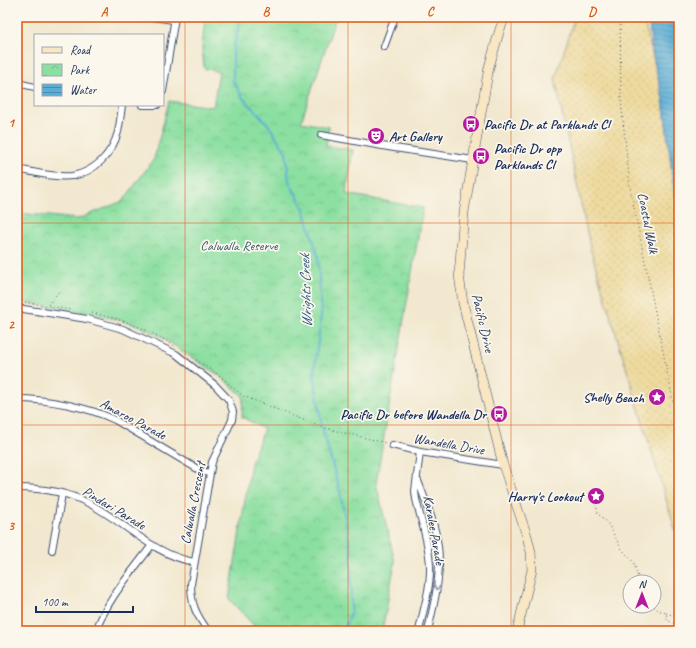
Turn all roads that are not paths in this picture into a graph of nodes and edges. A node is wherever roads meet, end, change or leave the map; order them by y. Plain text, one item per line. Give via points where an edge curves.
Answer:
1 (152, 17) edge
2 (395, 17) edge
3 (505, 17) edge
4 (175, 19) edge
5 (384, 47) dead end
6 (17, 83) edge
7 (164, 85) edge
8 (34, 86) edge
9 (122, 106) edge
10 (321, 135) dead end
11 (473, 160) junction
12 (17, 169) edge
13 (17, 308) edge
14 (17, 398) edge
15 (392, 444) dead end
16 (420, 452) junction
17 (503, 465) junction
18 (209, 473) junction
19 (418, 481) junction
20 (17, 488) edge
21 (62, 494) junction
22 (152, 545) junction
23 (52, 550) dead end
24 (194, 562) junction
25 (96, 631) edge
26 (208, 631) edge
27 (419, 631) edge
28 (428, 631) edge
29 (517, 631) edge

1 - 4 street
2 - 5 street
3 - 11 street, Pacific Drive via 489,67
4 - 7 street
6 - 8 street
9 - 12 street via 114,144 102,162 93,168 71,176
10 - 11 street
11 - 17 street, Pacific Drive via 464,212 459,275 463,303
13 - 18 street, Calwalla Crescent via 87,319 123,329 176,354 215,385 229,400 233,416 214,455
14 - 18 street, Amaroo Parade via 101,413 201,471
15 - 16 street, Wandella Drive
16 - 17 street, Wandella Drive
16 - 19 street, Karalee Parade
17 - 29 street, Pacific Drive via 531,552 532,570
18 - 24 street, Calwalla Crescent
19 - 27 street, Karalee Parade via 416,499 430,568
19 -> 28 street, Karalee Parade via 432,521 438,551 438,577
20 - 21 street, Pindari Parade via 35,488
21 - 22 street, Pindari Parade via 88,503
21 - 23 street
22 - 24 street, Pindari Parade via 172,557
22 - 25 street via 108,606
24 - 26 street, Calwalla Crescent via 192,604

